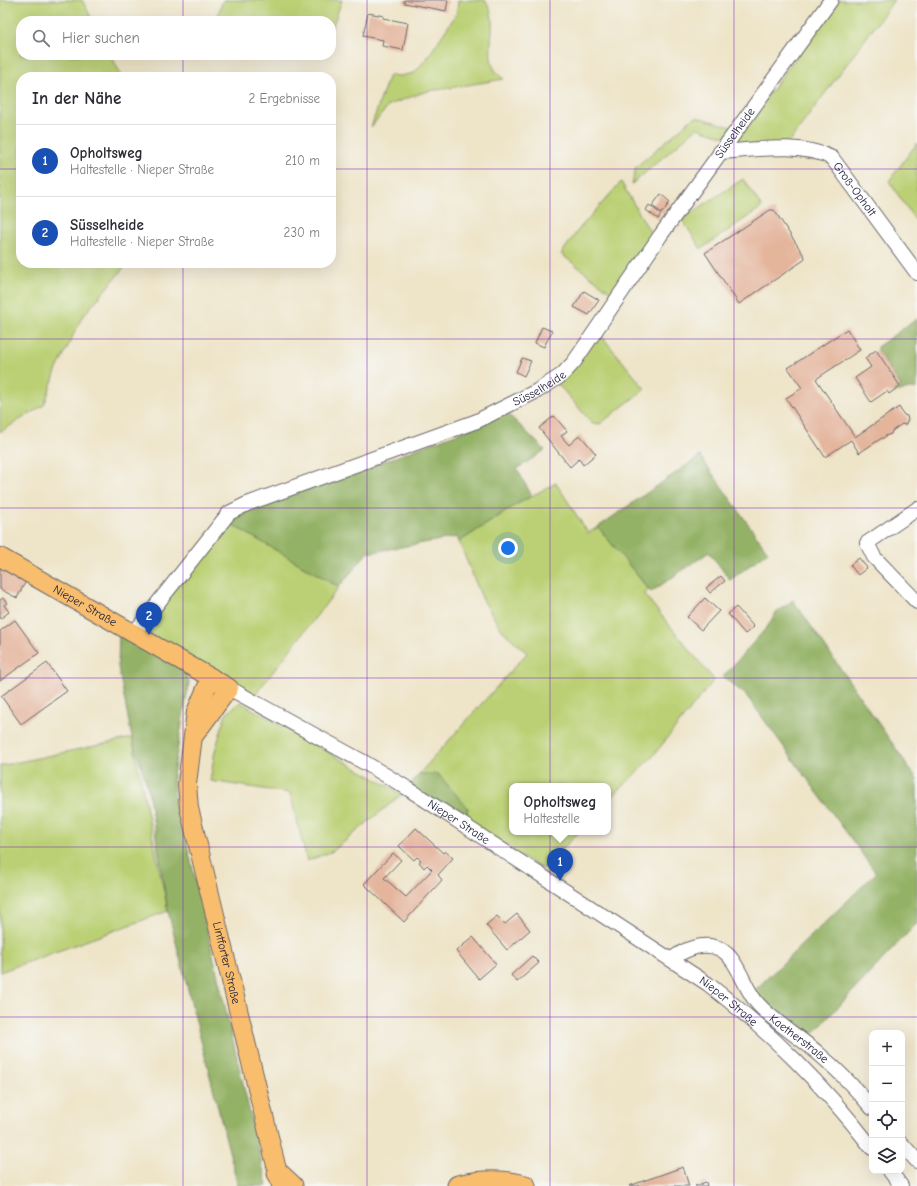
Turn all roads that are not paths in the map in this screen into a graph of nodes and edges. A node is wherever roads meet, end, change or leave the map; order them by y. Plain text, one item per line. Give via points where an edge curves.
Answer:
1 (831, 0) edge
2 (720, 152) junction
3 (917, 273) edge
4 (917, 509) edge
5 (0, 557) edge
6 (917, 602) edge
7 (134, 633) junction
8 (211, 677) junction
9 (229, 688) junction
10 (192, 738) junction
11 (672, 959) junction
12 (869, 1104) edge
13 (869, 1144) edge
14 (905, 1148) edge
15 (917, 1162) edge
16 (892, 1174) edge
17 (284, 1182) edge
18 (458, 1186) edge
19 (525, 1186) edge
20 (901, 1186) edge

1 - 2 street, Süsselheide
2 - 3 street, Groß-Opholt via 788,149 820,152 832,158
2 - 7 street, Süsselheide via 574,362 562,375 477,421 228,513
4 - 6 street via 867,543 874,557
5 - 7 main road, Nieper Straße
7 - 8 main road, Nieper Straße
8 - 9 main road, Nieper Straße
8 - 10 main road, Lintforter Straße via 196,712
9 - 10 main road
9 - 11 street, Nieper Straße via 374,768
10 - 17 main road, Lintforter Straße via 187,784 190,808
11 - 12 street, Kaetherstraße via 689,948 704,946 720,949 732,959 758,1005 819,1054
11 - 13 street, Nieper Straße via 745,1013 776,1040 808,1071
14 - 15 street
16 - 20 street
18 - 19 highway via 486,1182

